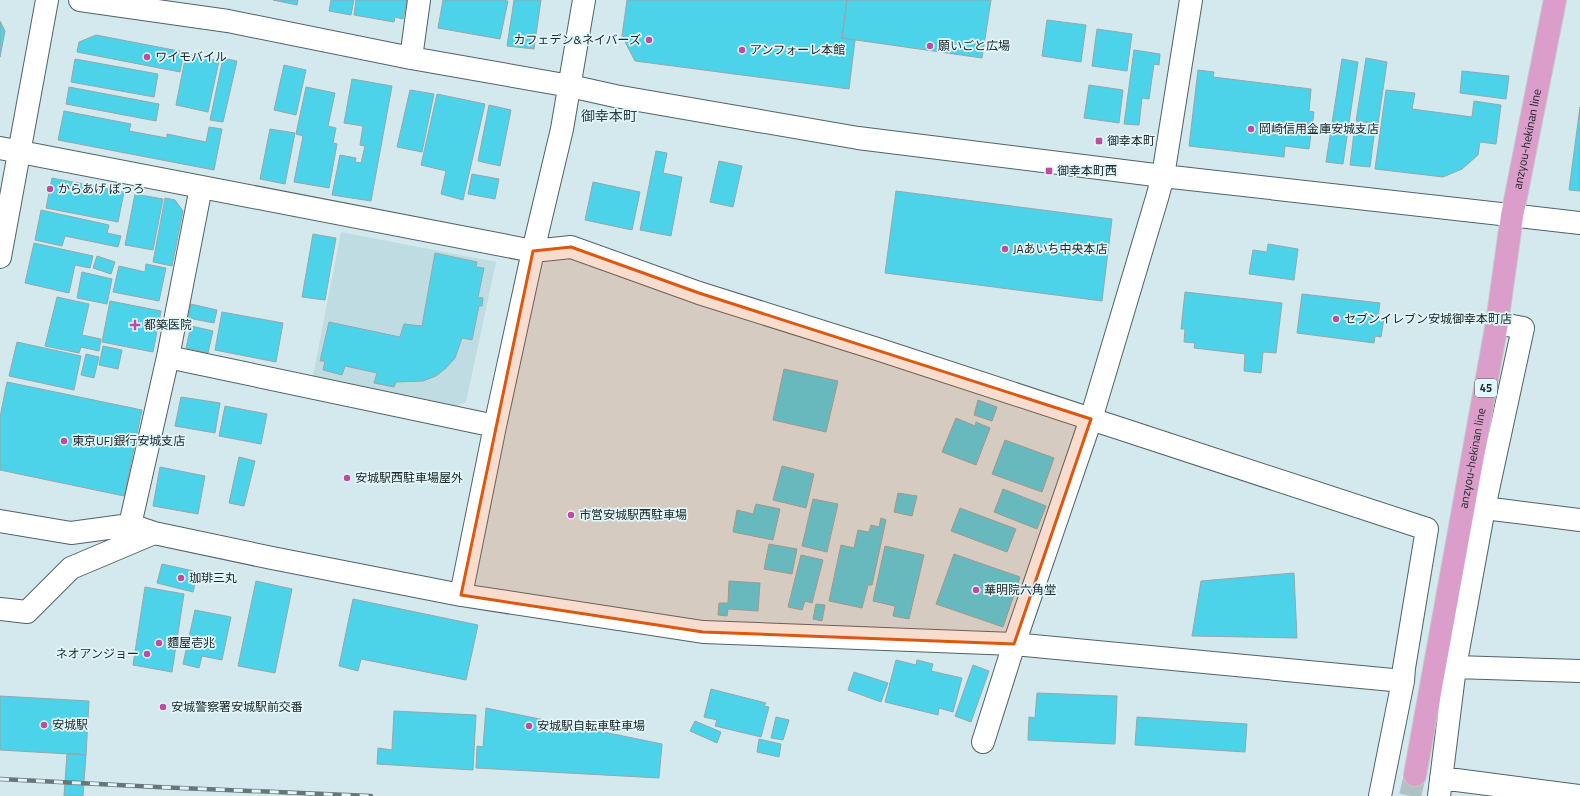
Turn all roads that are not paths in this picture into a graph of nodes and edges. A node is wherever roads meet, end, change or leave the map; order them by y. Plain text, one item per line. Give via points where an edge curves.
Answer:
1 (46, 0) edge
2 (80, 0) edge
3 (420, 0) edge
4 (584, 0) edge
5 (1555, 0) edge
6 (1185, 1) edge
7 (411, 58) junction
8 (570, 86) junction
9 (10, 150) edge
10 (1163, 176) junction
11 (201, 187) junction
12 (1512, 216) junction
13 (1580, 223) edge
14 (533, 251) junction
15 (0, 257) edge
16 (1497, 323) junction
17 (168, 357) junction
18 (1091, 419) junction
19 (495, 426) junction
20 (1484, 508) junction
21 (1580, 520) edge
22 (0, 521) edge
23 (130, 525) junction
24 (154, 532) junction
25 (461, 595) junction
26 (0, 609) edge
27 (1014, 644) junction
28 (1455, 667) junction
29 (1580, 671) edge
30 (1403, 681) junction
31 (983, 742) dead end
32 (1415, 775) tunnel mouth
33 (1440, 787) edge
34 (1380, 796) edge
35 (1578, 796) edge

1 - 9 street
2 - 7 street via 228,21
3 - 7 street
4 - 8 street
5 - 12 main road, anzyou-hekinan line / 45
6 - 10 street
7 - 8 street
8 - 10 street via 858,138
8 - 14 street
9 - 11 street
9 - 15 street
10 - 12 street
10 - 18 street
11 - 14 street
11 - 17 street
12 - 13 street
12 - 16 main road, anzyou-hekinan line / 45
14 - 18 street via 571,247 699,293
14 - 19 street
16 - 20 street via 1523,328
16 - 32 main road, anzyou-hekinan line / 45
17 - 19 street
17 - 23 street
18 - 27 street
18 - 30 street via 1427,529
19 - 25 street
20 - 21 street
20 - 28 street
22 - 23 street via 71,533
23 - 24 street
24 - 25 street
24 - 26 street via 71,568 26,612
25 - 27 street via 703,632
27 - 30 street
27 - 31 street
28 - 29 street
28 - 33 street
30 - 34 street
33 - 35 street

